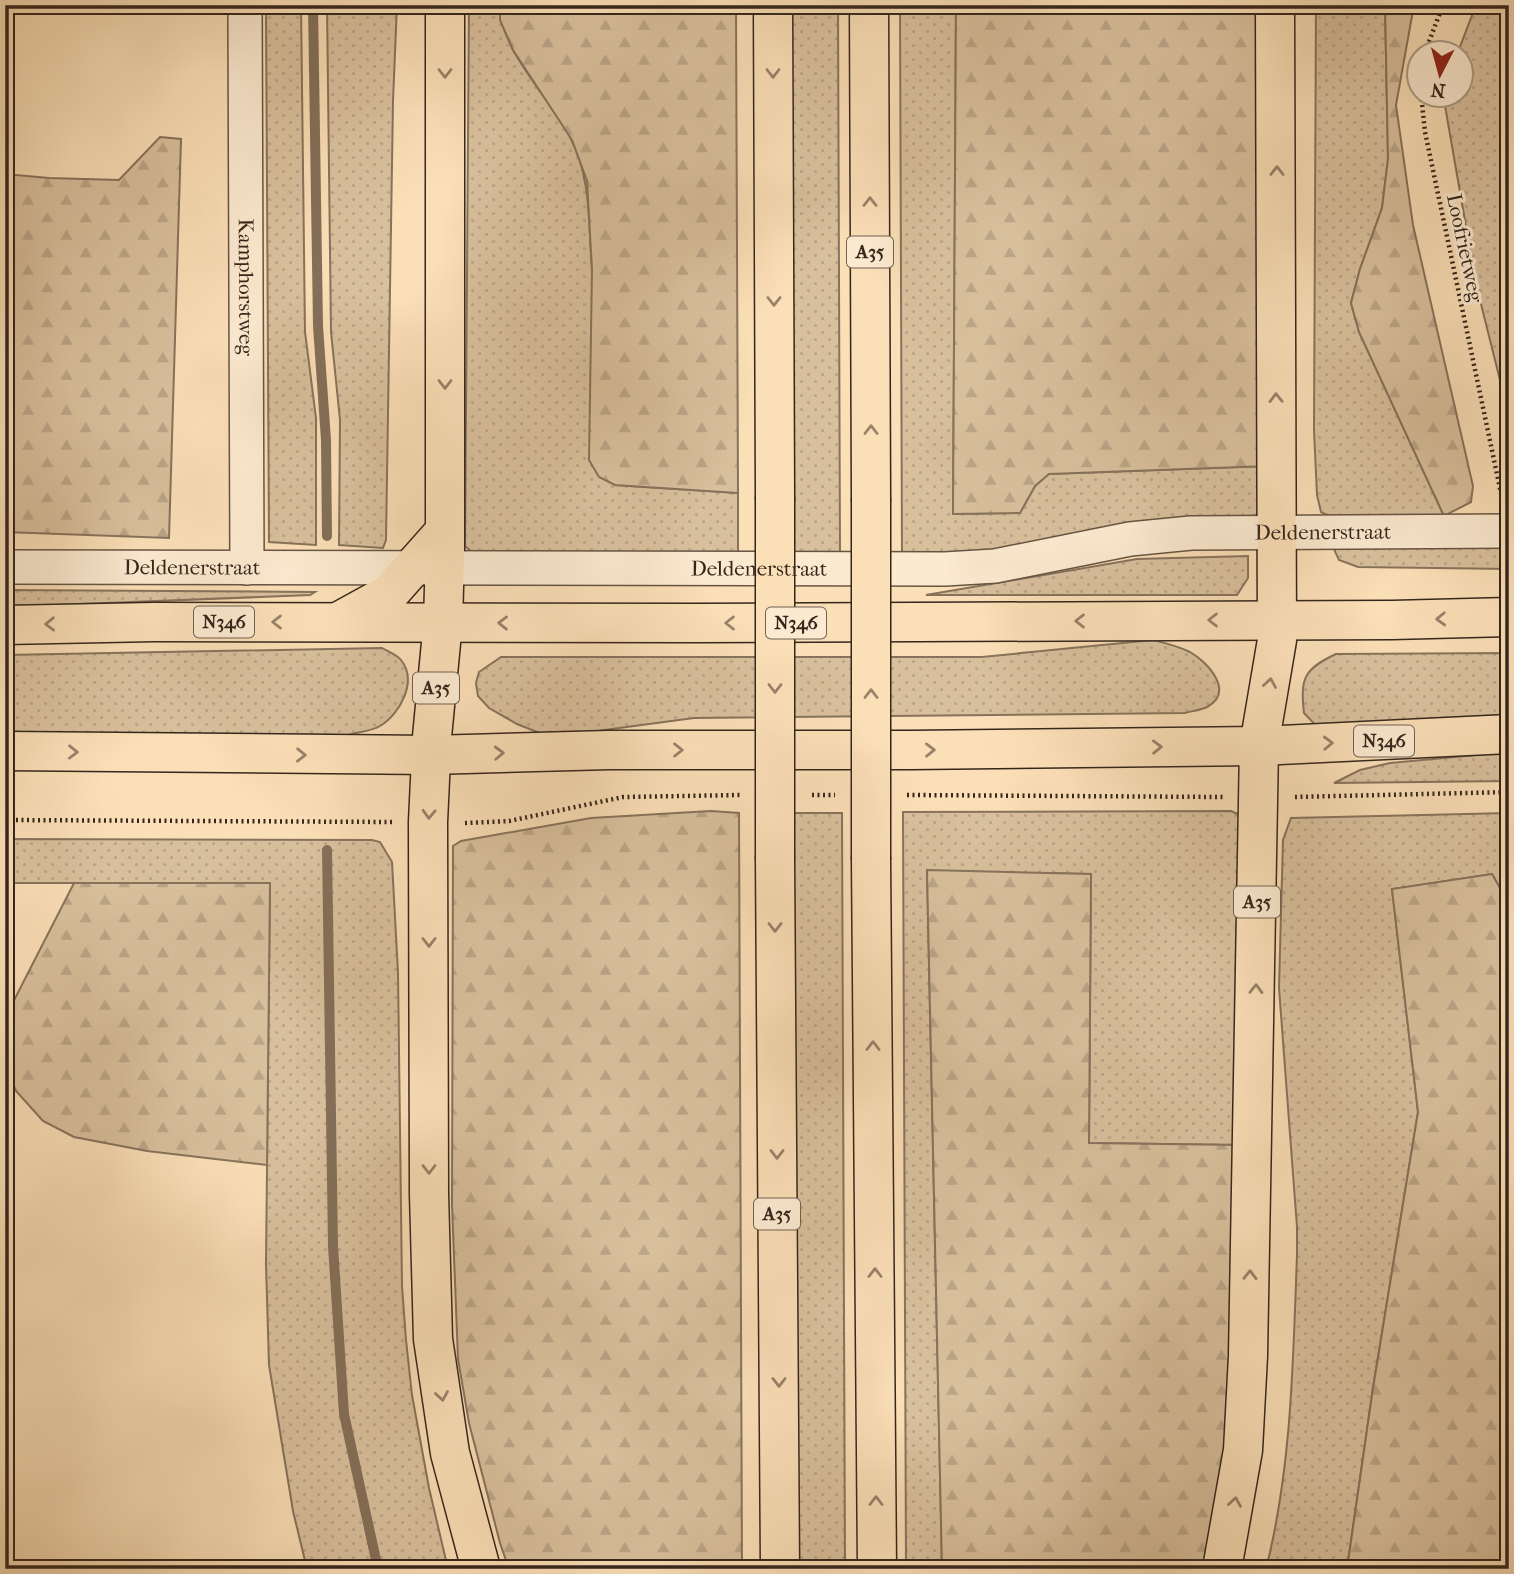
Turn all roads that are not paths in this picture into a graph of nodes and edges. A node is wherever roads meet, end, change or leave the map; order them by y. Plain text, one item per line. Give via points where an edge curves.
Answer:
1 (245, 5) edge
2 (445, 5) edge
3 (772, 5) edge
4 (869, 5) edge
5 (1276, 5) edge
6 (1506, 531) edge
7 (1278, 533) junction
8 (5, 567) edge
9 (247, 568) junction
10 (428, 569) junction
11 (1509, 617) edge
12 (1277, 620) junction
13 (338, 622) junction
14 (443, 622) junction
15 (5, 625) edge
16 (1509, 734) edge
17 (1259, 746) junction
18 (5, 751) edge
19 (431, 755) junction
20 (481, 1569) edge
21 (780, 1569) edge
22 (877, 1569) edge
23 (1222, 1569) edge

1 - 9 street, Kamphorstweg
2 -> 10 main road, A35 via 444,532
3 -> 21 main road, A35, bridge
22 -> 4 main road, A35, bridge
7 -> 5 main road, A35
6 - 7 street, Deldenerstraat
7 - 10 street, Deldenerstraat via 1191,533 1130,539 995,566 945,569
7 - 12 main road, A35
8 - 9 street, Deldenerstraat
9 - 10 street, Deldenerstraat
10 - 13 main road
10 - 14 main road, A35
11 -> 12 main road, N346
12 -> 14 main road, N346
17 -> 12 main road, A35
13 - 14 main road, N346
13 -> 15 main road, N346
14 - 19 main road, A35
17 -> 16 main road, N346
19 -> 17 main road, N346
23 -> 17 main road, A35 via 1243,1450 1248,1356
18 -> 19 main road, N346
19 -> 20 main road, A35 via 429,1194 433,1339 450,1453

